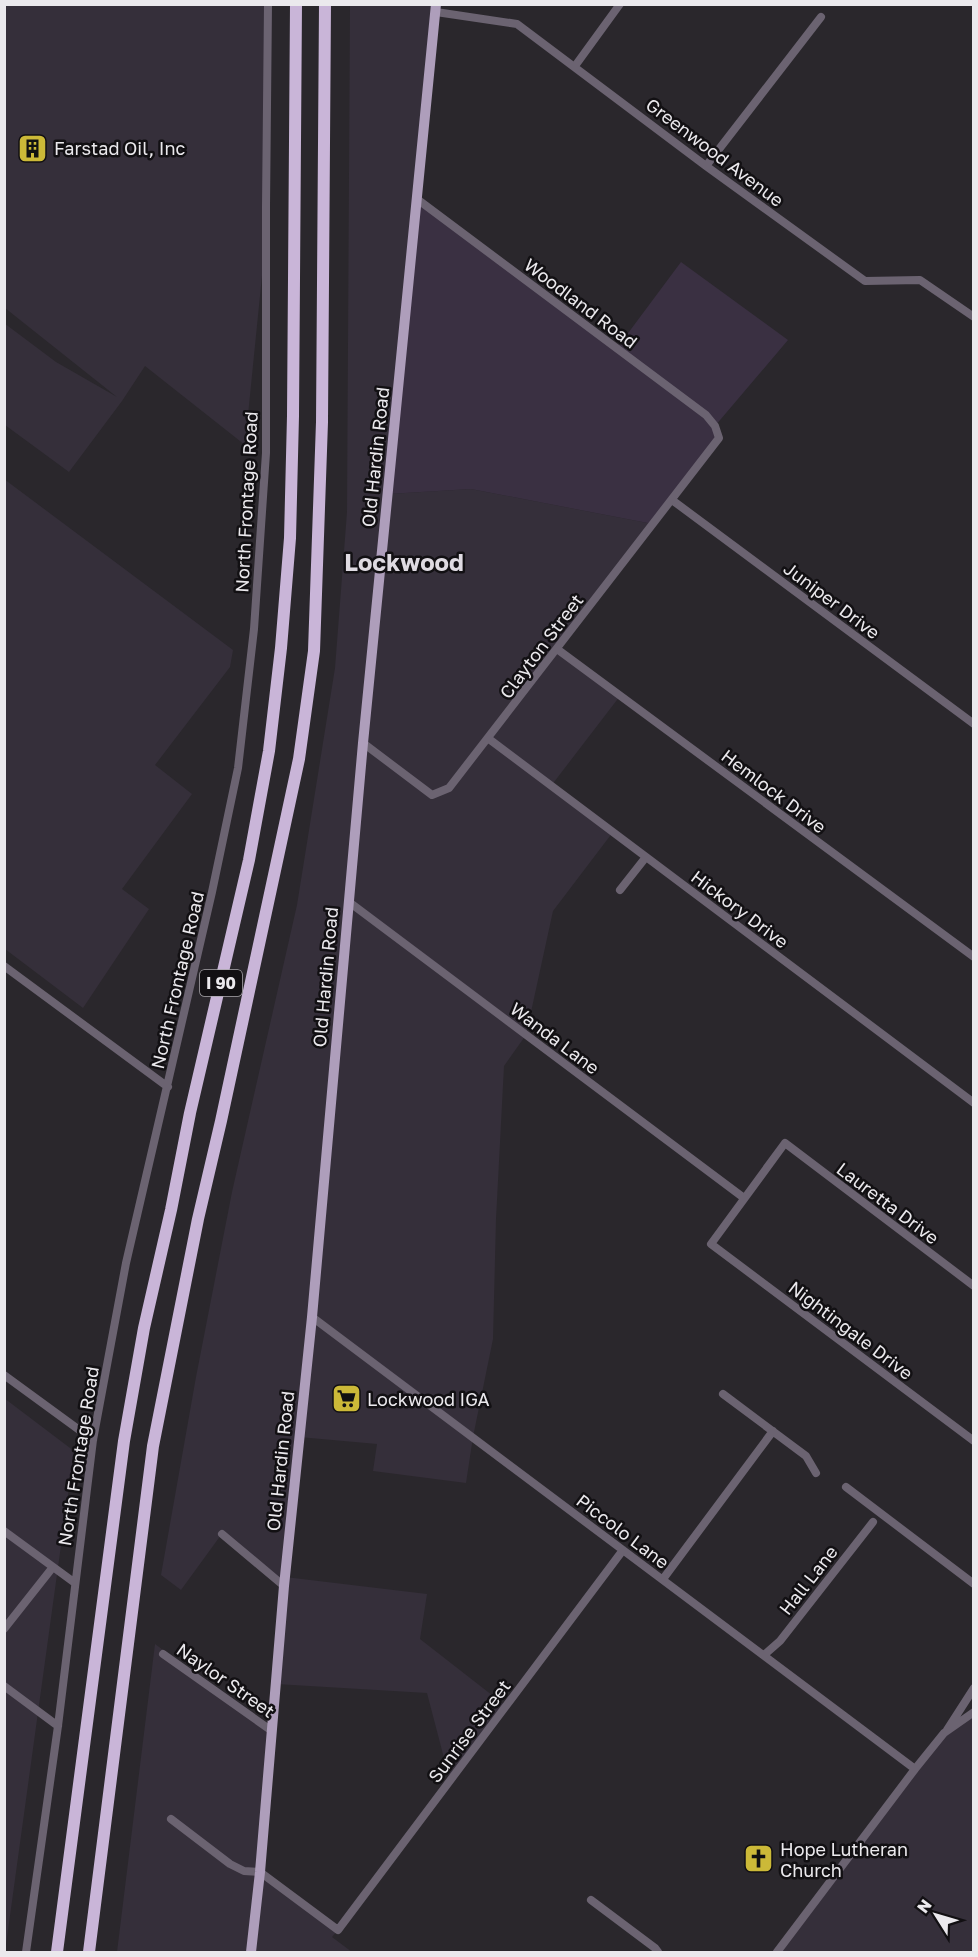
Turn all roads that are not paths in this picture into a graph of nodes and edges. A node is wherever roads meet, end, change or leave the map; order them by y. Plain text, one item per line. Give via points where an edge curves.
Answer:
1 (268, 4) edge
2 (296, 4) edge
3 (325, 4) edge
4 (620, 4) edge
5 (436, 8) edge
6 (821, 17) dead end
7 (575, 66) junction
8 (706, 166) junction
9 (417, 199) junction
10 (973, 315) edge
11 (719, 438) joint
12 (672, 500) junction
13 (557, 649) junction
14 (974, 724) edge
15 (489, 739) junction
16 (363, 743) junction
17 (646, 857) junction
18 (620, 890) dead end
19 (349, 902) junction
20 (974, 957) edge
21 (4, 966) edge
22 (168, 1087) junction
23 (974, 1103) edge
24 (744, 1198) junction
25 (974, 1286) edge
26 (312, 1317) junction
27 (4, 1375) edge
28 (723, 1394) dead end
29 (773, 1431) junction
30 (93, 1440) junction
31 (974, 1441) edge
32 (816, 1473) dead end
33 (846, 1487) dead end
34 (873, 1522) dead end
35 (4, 1531) edge
36 (222, 1534) dead end
37 (623, 1550) junction
38 (53, 1567) junction
39 (663, 1579) junction
40 (75, 1583) junction
41 (974, 1584) edge
42 (284, 1586) junction
43 (4, 1629) edge
44 (163, 1654) dead end
45 (764, 1655) junction
46 (4, 1686) edge
47 (974, 1688) edge
48 (974, 1712) edge
49 (58, 1726) junction
50 (272, 1731) junction
51 (944, 1733) junction
52 (915, 1769) junction
53 (171, 1820) dead end
54 (260, 1872) junction
55 (591, 1900) dead end
56 (26, 1953) edge
57 (57, 1953) edge
58 (89, 1953) edge
59 (251, 1953) edge
60 (658, 1953) edge
61 (777, 1953) edge

1 - 22 street, North Frontage Road via 266,453 254,628 238,768
2 - 57 highway, I 90 via 290,538 270,740 249,860 144,1328 120,1474
3 - 58 highway, I 90 via 322,422 314,651 299,759 198,1219 153,1446
4 - 7 street
5 - 7 street, Greenwood Avenue via 517,24
5 - 9 main road, Old Hardin Road
6 - 8 street
7 - 8 street, Greenwood Avenue
8 - 10 street, Greenwood Avenue via 865,281 920,280
9 - 11 street, Woodland Road via 706,415
9 - 16 main road, Old Hardin Road
11 - 12 street, Clayton Street
12 - 13 street, Clayton Street
12 - 14 street, Juniper Drive
13 - 15 street, Clayton Street
13 - 20 street, Hemlock Drive
15 - 16 street, Clayton Street via 449,788 432,795
15 - 17 street, Hickory Drive
16 - 19 main road, Old Hardin Road
17 - 18 street
17 - 23 street, Hickory Drive
19 - 24 street, Wanda Lane
19 - 26 main road, Old Hardin Road
21 - 22 street
22 - 30 street, North Frontage Road via 126,1263
24 - 25 street, Lauretta Drive via 785,1143
24 - 31 street, Nightingale Drive via 711,1244
26 - 37 street, Piccolo Lane
26 - 42 main road, Old Hardin Road
27 - 30 street
28 - 29 street
29 - 32 street via 806,1456
29 - 39 street
30 - 40 street, North Frontage Road
33 - 41 street
34 - 45 street, Hall Lane via 780,1641
35 - 38 street
36 - 42 street
37 - 39 street, Piccolo Lane
37 - 54 street, Sunrise Street via 338,1930
38 - 40 street
38 - 43 street
39 - 45 street, Piccolo Lane
40 - 49 street, North Frontage Road
42 - 50 main road, Old Hardin Road
44 - 50 street, Naylor Street
45 - 52 street, Piccolo Lane
46 - 49 street
47 - 51 street
48 - 51 street
49 - 56 street, North Frontage Road
50 - 54 main road, Old Hardin Road
51 - 52 street
52 - 61 street
53 - 54 street via 230,1864 244,1871
54 - 59 main road, Old Hardin Road
55 - 60 street

